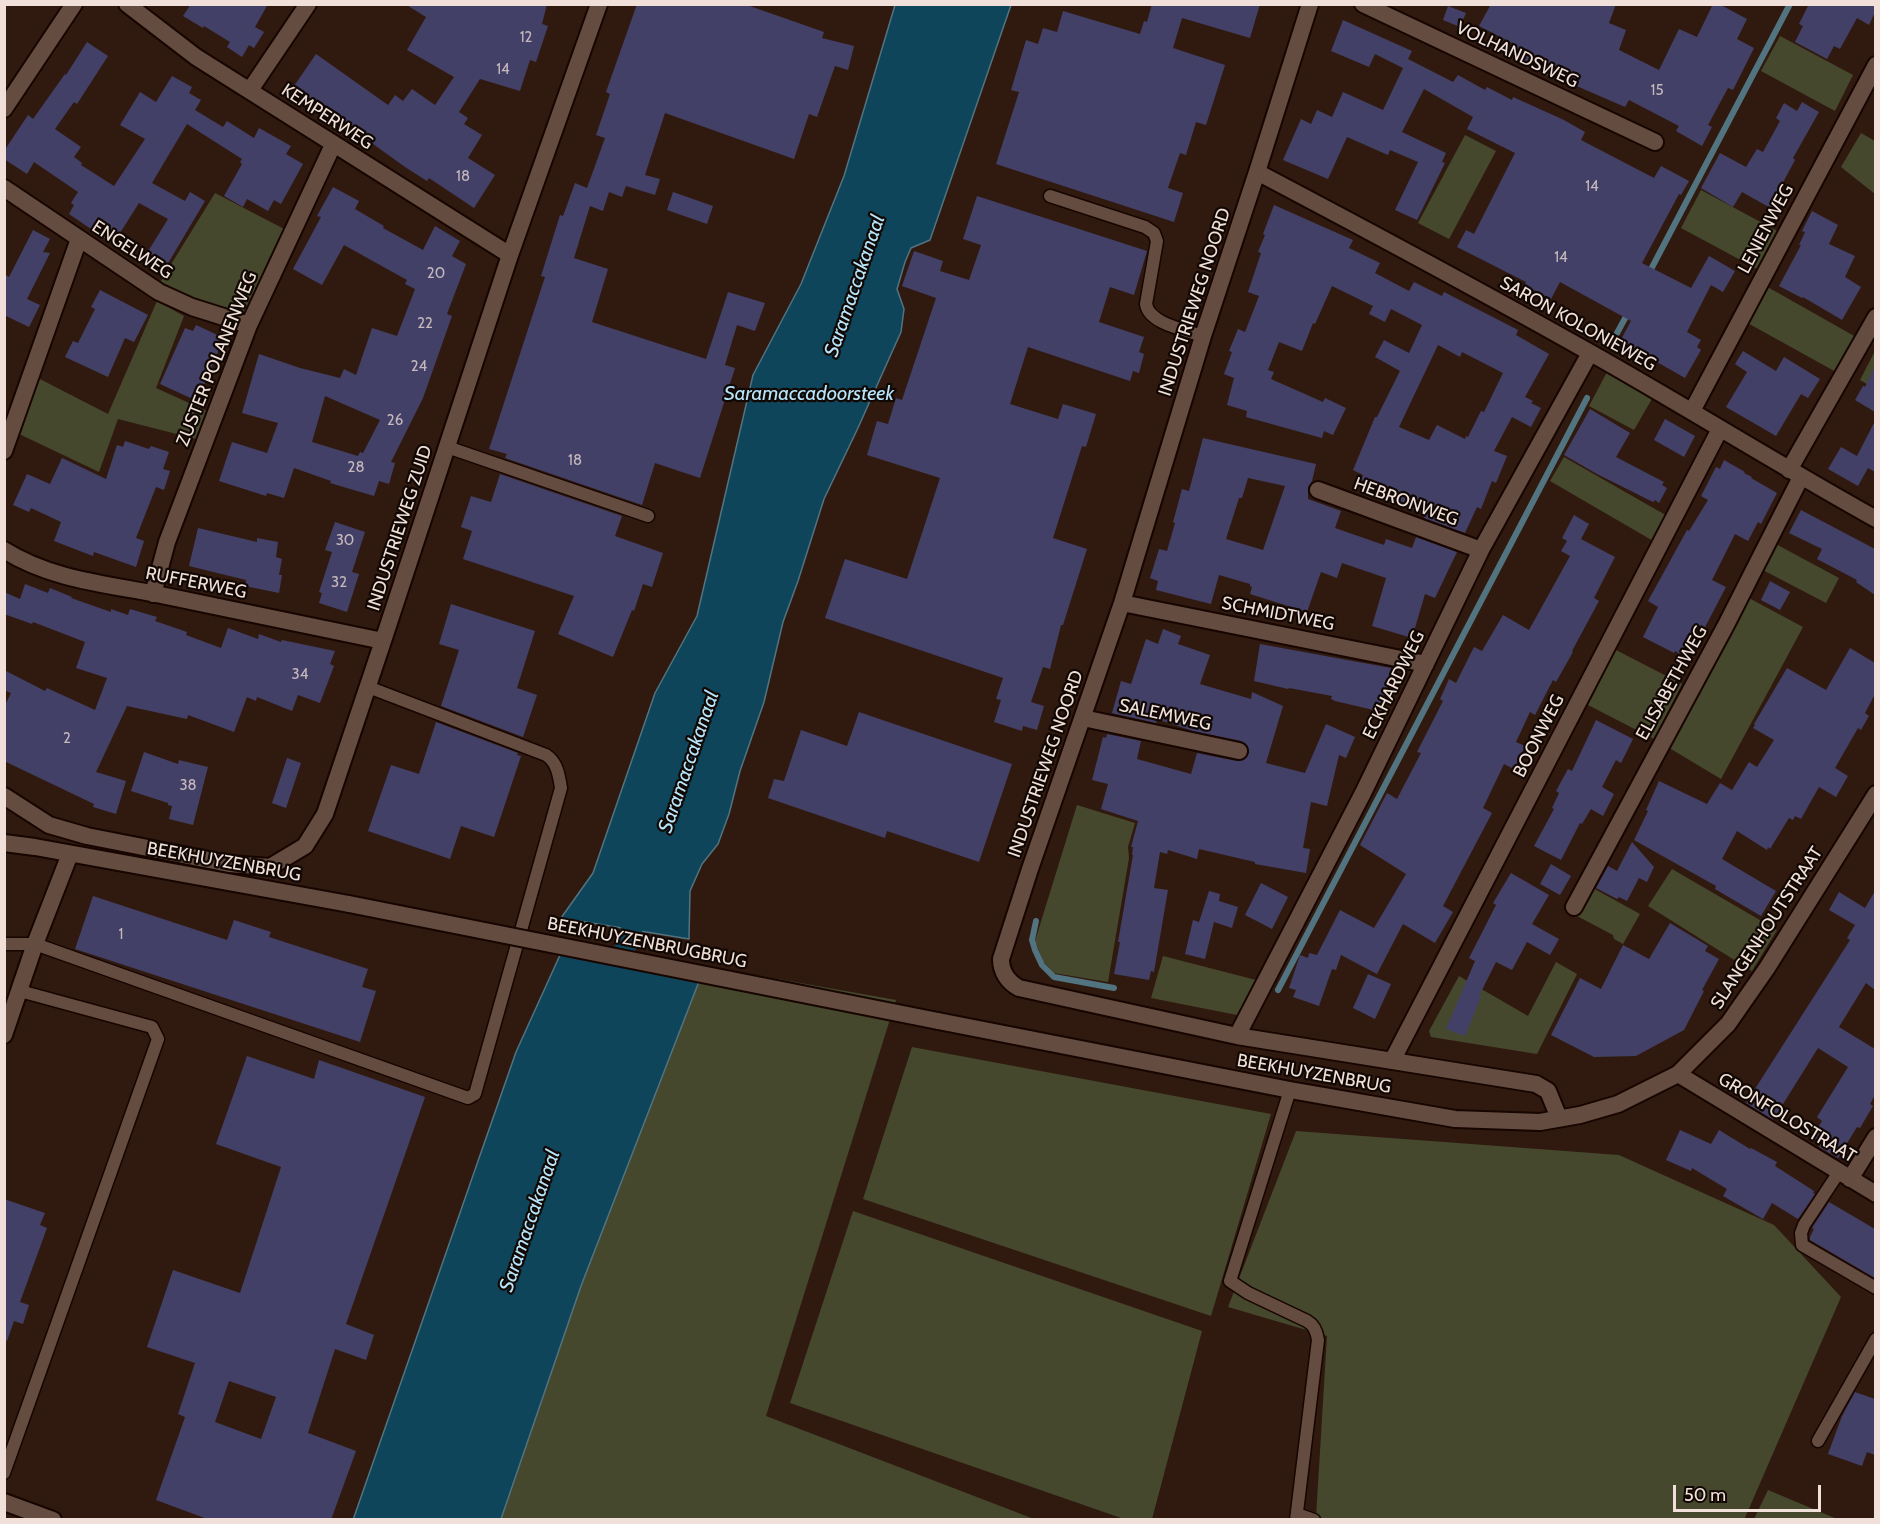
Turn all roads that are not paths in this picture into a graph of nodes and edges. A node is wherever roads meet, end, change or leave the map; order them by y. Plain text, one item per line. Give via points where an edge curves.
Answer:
1 (74, 4) edge
2 (127, 4) edge
3 (308, 4) edge
4 (599, 4) edge
5 (1310, 4) edge
6 (1363, 4) edge
7 (1875, 65) edge
8 (250, 90) junction
9 (4, 109) edge
10 (1655, 142) dead end
11 (333, 145) junction
12 (1257, 172) junction
13 (4, 188) edge
14 (1050, 196) dead end
15 (80, 239) junction
16 (510, 255) junction
17 (1875, 317) edge
18 (249, 325) junction
19 (1203, 336) junction
20 (1590, 353) junction
21 (1692, 411) junction
22 (1720, 429) junction
23 (447, 447) junction
24 (4, 451) edge
25 (1795, 473) junction
26 (1318, 490) dead end
27 (648, 516) dead end
28 (1875, 519) edge
29 (4, 550) edge
30 (1481, 550) junction
31 (153, 594) junction
32 (1122, 603) junction
33 (383, 641) junction
34 (1426, 664) junction
35 (368, 687) junction
36 (1083, 718) junction
37 (1239, 751) dead end
38 (1875, 794) edge
39 (4, 796) edge
40 (49, 825) junction
41 (87, 836) junction
42 (4, 843) edge
43 (35, 847) junction
44 (70, 854) junction
45 (92, 857) junction
46 (349, 904) joint
47 (1574, 907) dead end
48 (4, 944) edge
49 (35, 944) junction
50 (20, 991) junction
51 (938, 1021) joint
52 (4, 1035) edge
53 (1237, 1036) junction
54 (1392, 1061) junction
55 (1678, 1074) junction
56 (1290, 1090) junction
57 (1559, 1118) junction
58 (1875, 1137) edge
59 (1845, 1175) junction
60 (1875, 1194) edge
61 (1875, 1288) edge
62 (1875, 1339) edge
63 (1818, 1441) dead end
64 (4, 1473) edge
65 (4, 1502) edge
66 (1296, 1517) edge
67 (53, 1520) edge
68 (1314, 1520) edge

1 - 9 street
2 - 8 street, KEMPERWEG via 196,57
3 - 8 street
4 - 16 street, INDUSTRIEWEG ZUID
5 - 12 street, INDUSTRIEWEG NOORD
6 - 10 street, VOLHANDSWEG
7 - 21 street, LENIENWEG
8 - 11 street, KEMPERWEG
11 - 16 street, KEMPERWEG
11 - 18 street, ZUSTER POLANENWEG
12 - 19 street, INDUSTRIEWEG NOORD
12 - 20 street, SARON KOLONIEWEG
13 - 15 street, ENGELWEG
14 - 19 lane via 1154,233 1157,241 1147,309 1160,321
15 - 18 street, ENGELWEG via 159,292
15 - 24 street
16 - 23 street, INDUSTRIEWEG ZUID
17 - 25 street, ELISABETHWEG
18 - 31 street, ZUSTER POLANENWEG via 167,542
19 - 32 street, INDUSTRIEWEG NOORD
20 - 21 street, SARON KOLONIEWEG
20 - 30 street, ECKHARDWEG
21 - 22 street, SARON KOLONIEWEG
22 - 25 street, SARON KOLONIEWEG
22 - 54 street, BOONWEG
23 - 27 lane
23 - 33 street, INDUSTRIEWEG ZUID
25 - 28 street, SARON KOLONIEWEG
25 - 47 street, ELISABETHWEG via 1726,625
26 - 30 street, HEBRONWEG
29 - 31 street, RUFFERWEG via 60,575
30 - 34 street, ECKHARDWEG
31 - 33 street, RUFFERWEG
32 - 34 street, SCHMIDTWEG
32 - 36 street, INDUSTRIEWEG NOORD
33 - 35 street, INDUSTRIEWEG ZUID
34 - 53 street, ECKHARDWEG
35 - 41 street, INDUSTRIEWEG ZUID via 324,814 305,846 270,867 229,864
35 - 49 lane via 546,754 559,777 561,788 473,1096 468,1098
36 - 37 street, SALEMWEG
36 - 53 street, INDUSTRIEWEG NOORD via 1001,959 1004,973 1019,988
38 - 55 street, SLANGENHOUTSTRAAT via 1728,1024
39 - 40 street, INDUSTRIEWEG ZUID
40 - 41 street, INDUSTRIEWEG ZUID
40 - 43 street
41 - 45 street
42 - 43 street, BEEKHUYZENBRUG
43 - 44 street, BEEKHUYZENBRUG
44 - 45 street, BEEKHUYZENBRUG
44 - 49 street
45 - 46 street, BEEKHUYZENBRUG
46 - 51 street, BEEKHUYZENBRUGBRUG, bridge
48 - 49 lane
49 - 50 street
50 - 52 street
50 - 64 lane via 152,1027 158,1039
51 - 56 street, BEEKHUYZENBRUG
53 - 54 street, INDUSTRIEWEG NOORD
54 - 57 street, INDUSTRIEWEG NOORD via 1536,1084 1548,1091
55 - 57 street, BEEKHUYZENBRUG via 1618,1104
55 - 59 street, GRONFOLOSTRAAT
56 - 57 street, BEEKHUYZENBRUG via 1455,1119 1540,1122
56 - 66 lane via 1230,1281 1307,1320 1317,1334
58 - 59 street
59 - 60 street, GRONFOLOSTRAAT
59 - 61 lane via 1804,1225 1803,1245
62 - 63 lane
65 - 67 street
66 - 68 lane

